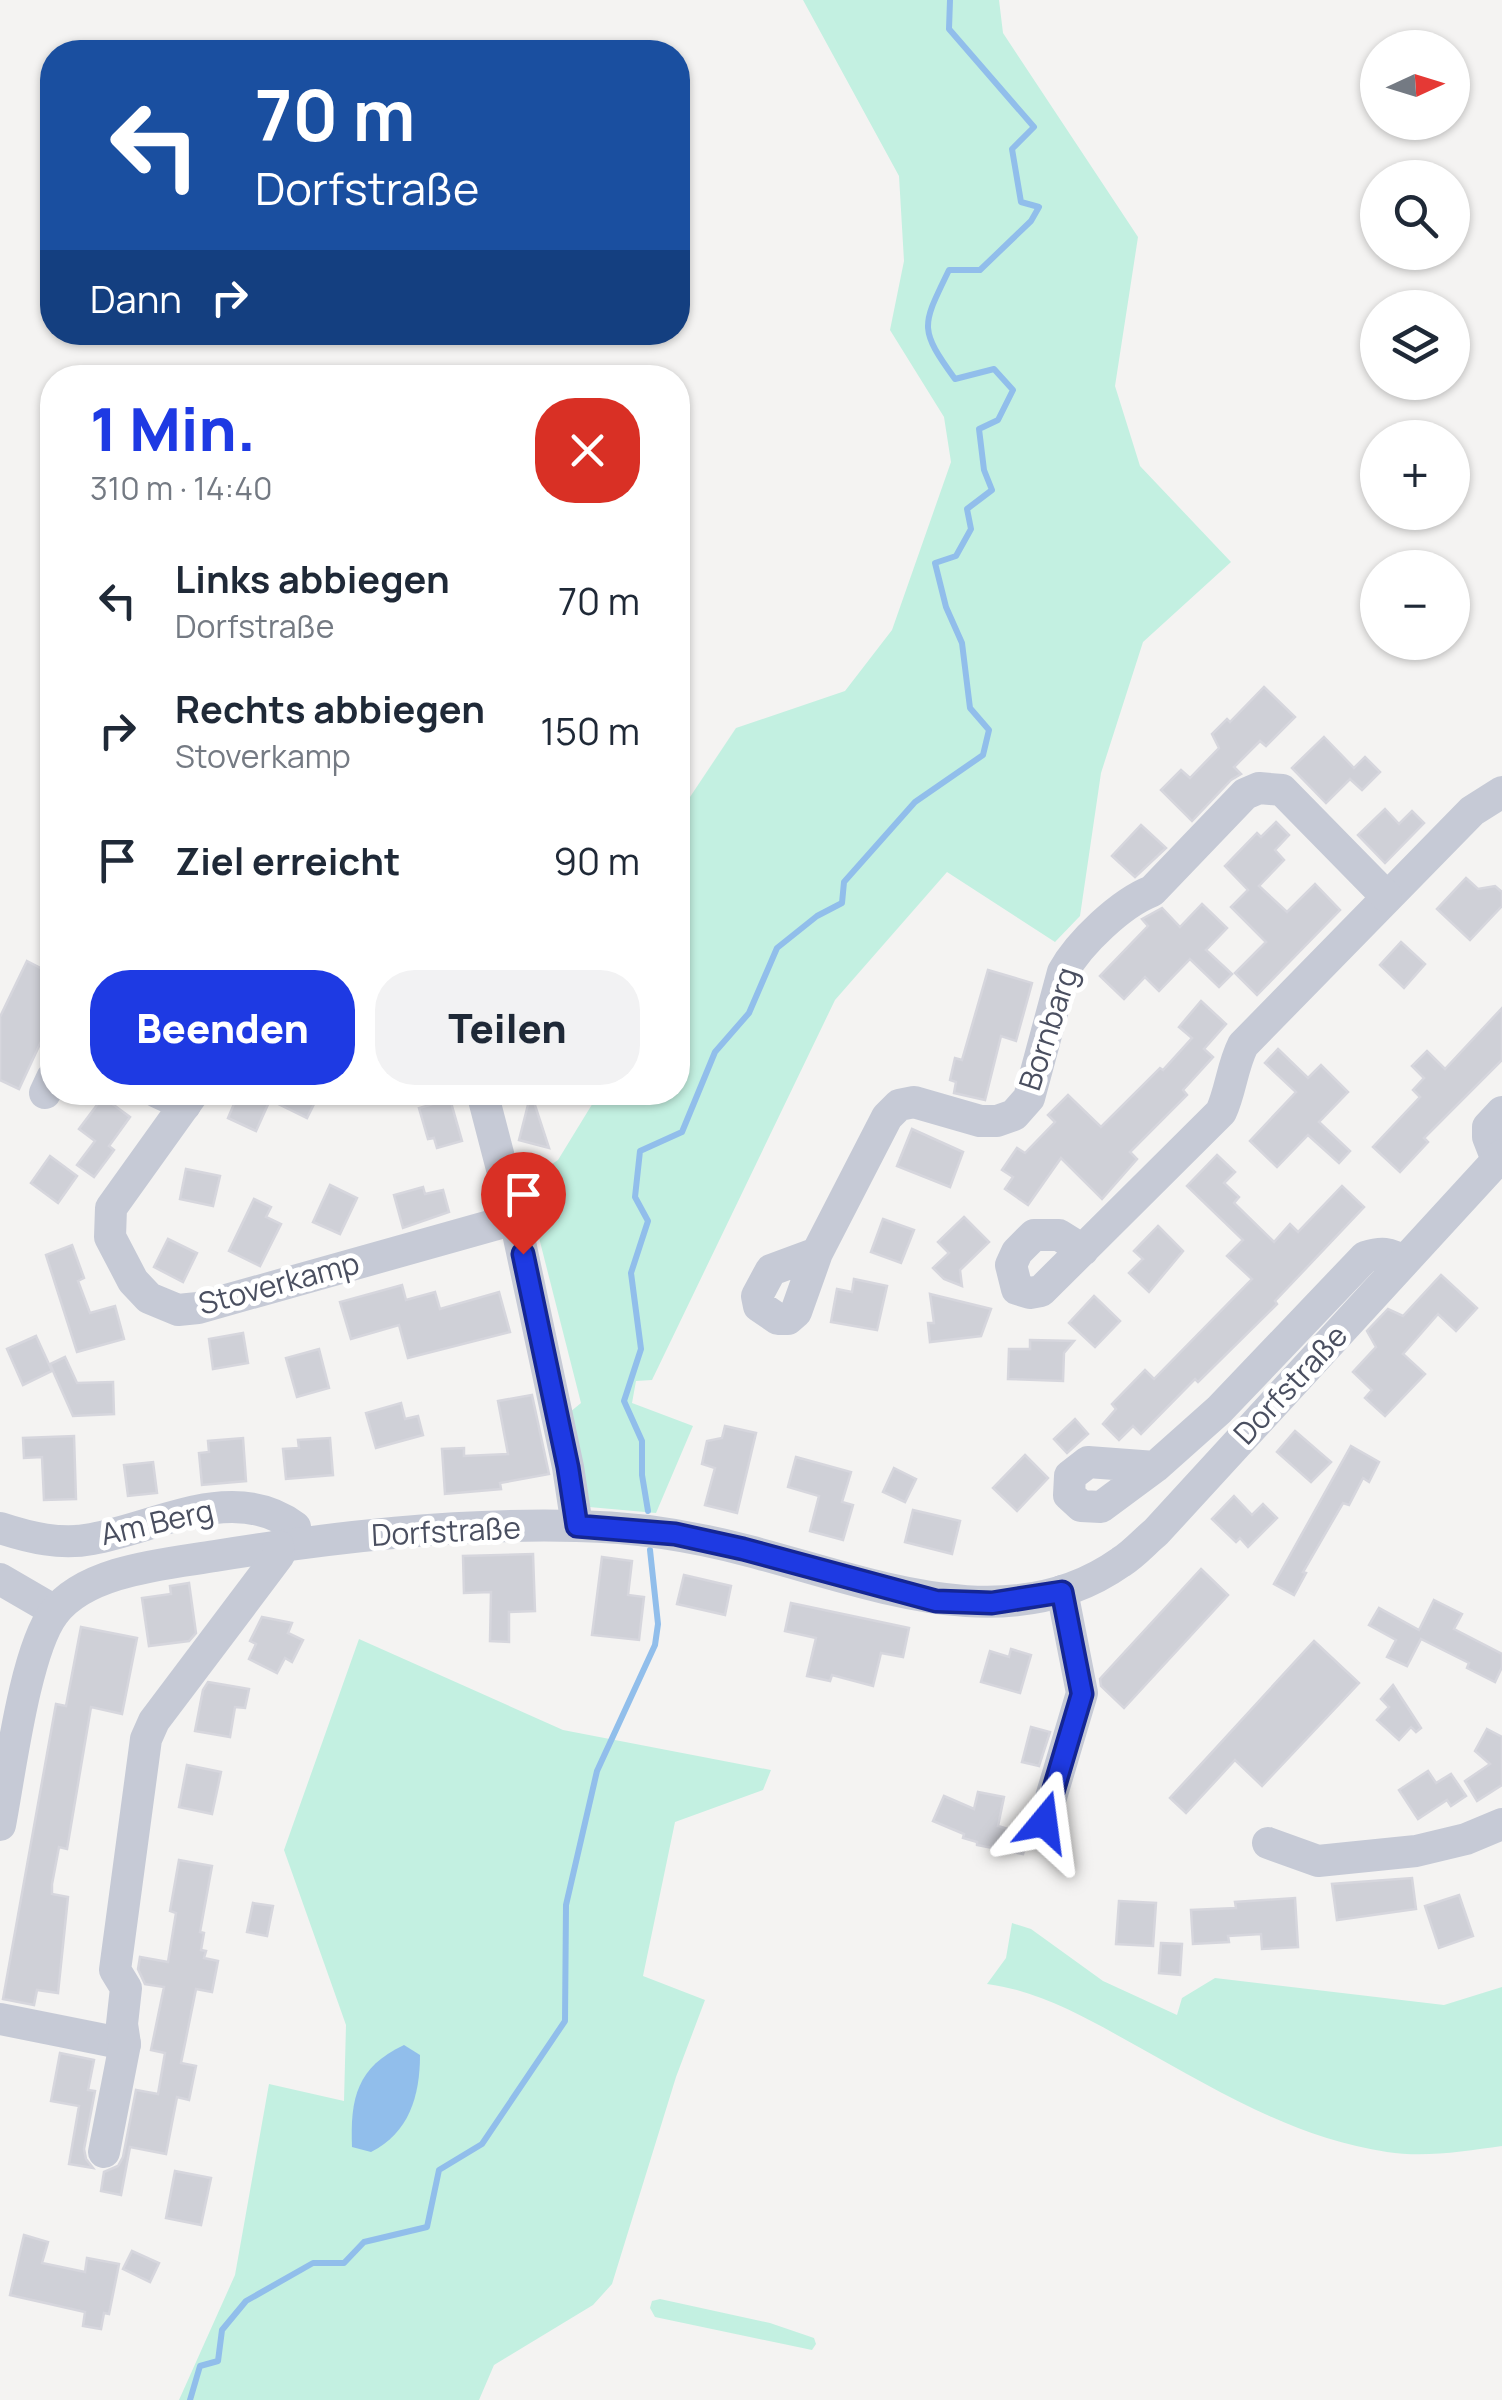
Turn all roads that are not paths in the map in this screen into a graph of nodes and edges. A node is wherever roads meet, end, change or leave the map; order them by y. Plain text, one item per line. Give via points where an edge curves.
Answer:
1 (1502, 792) edge
2 (1386, 896) junction
3 (174, 1105) edge
4 (485, 1105) edge
5 (1502, 1112) edge
6 (1499, 1158) edge
7 (516, 1219) junction
8 (1083, 1250) dead end
9 (818, 1253) dead end
10 (1403, 1262) junction
11 (1155, 1467) dead end
12 (577, 1526) junction
13 (0, 1528) edge
14 (290, 1539) junction
15 (0, 1579) edge
16 (1062, 1592) junction
17 (54, 1612) junction
18 (14, 1687) edge
19 (1044, 1822) dead end
20 (1502, 1824) edge
21 (0, 1825) edge
22 (1268, 1844) dead end
23 (0, 2019) edge
24 (125, 2044) junction
25 (104, 2152) dead end

1 - 2 street via 1472,811
2 - 8 street via 1242,1045 1221,1112
2 - 9 street, Bornbarg via 1282,790 1245,794 1152,892 1133,898 1070,959 1029,1098 1014,1114 980,1122 914,1102 899,1104
3 - 7 street, Stoverkamp via 111,1208 110,1236 133,1281 164,1306 198,1308
4 - 7 street
5 - 6 street via 1488,1126
6 - 10 street, Dorfstraße
7 - 12 street
10 - 11 street via 1380,1252 1365,1257
10 - 16 street, Dorfstraße via 1156,1532 1123,1562
12 - 14 street, Dorfstraße
12 - 16 street, Dorfstraße via 675,1534 936,1601 992,1603
13 - 14 street, Am Berg via 47,1541 90,1540 244,1505 279,1515
14 - 17 street, Dorfstraße via 105,1579
14 - 24 street via 146,1740 114,1970 126,1988
15 - 17 street
16 - 19 street via 1082,1694
17 - 18 street
18 - 21 street
20 - 22 street via 1416,1851 1318,1860
23 - 24 street
24 - 25 street

